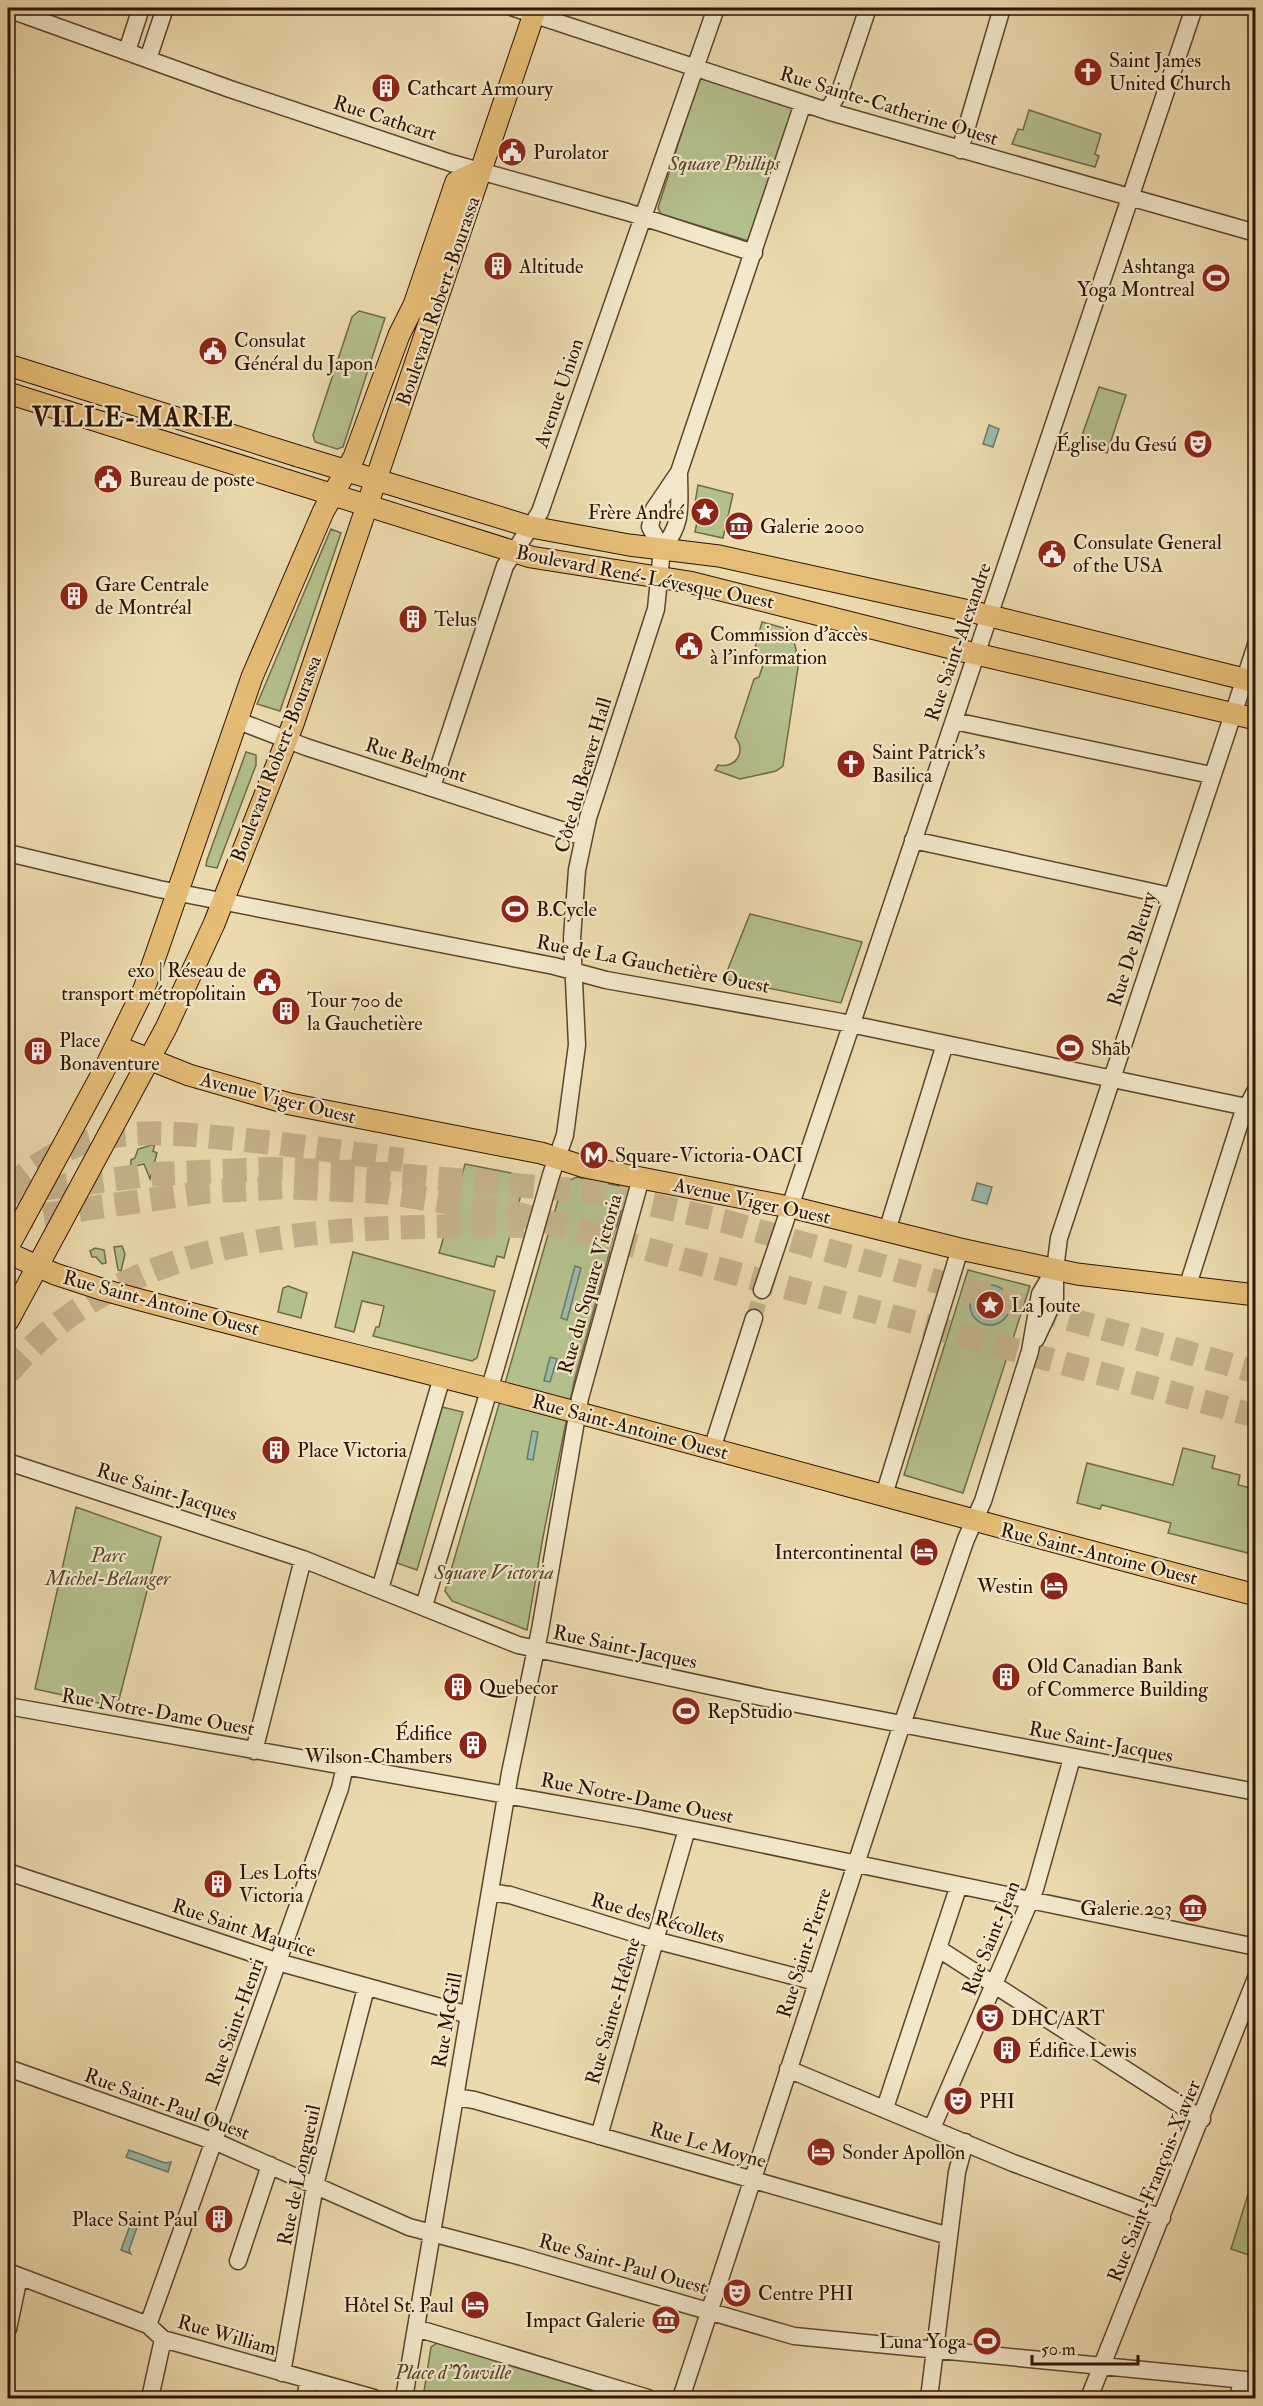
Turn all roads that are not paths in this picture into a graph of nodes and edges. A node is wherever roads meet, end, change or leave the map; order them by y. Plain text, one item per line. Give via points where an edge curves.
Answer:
1 (141, 8) edge
2 (165, 8) edge
3 (716, 8) edge
4 (868, 8) edge
5 (1002, 8) edge
6 (1194, 8) edge
7 (8, 9) edge
8 (528, 10) edge
9 (127, 51) junction
10 (148, 59) junction
11 (697, 68) junction
12 (803, 103) junction
13 (827, 111) junction
14 (960, 150) junction
15 (481, 170) junction
16 (1131, 199) junction
17 (643, 218) junction
18 (1256, 233) edge
19 (754, 253) junction
20 (8, 365) edge
21 (8, 393) edge
22 (346, 471) junction
23 (679, 472) junction
24 (376, 480) junction
25 (332, 495) junction
26 (367, 505) junction
27 (531, 527) junction
28 (662, 549) junction
29 (515, 552) junction
30 (660, 578) junction
31 (988, 616) junction
32 (1256, 645) edge
33 (976, 654) junction
34 (1250, 681) edge
35 (1232, 714) junction
36 (1256, 719) edge
37 (236, 720) junction
38 (954, 721) junction
39 (287, 739) junction
40 (1211, 775) junction
41 (432, 787) junction
42 (583, 837) junction
43 (913, 840) junction
44 (8, 853) edge
45 (178, 892) junction
46 (1171, 896) junction
47 (222, 900) junction
48 (574, 971) junction
49 (852, 1024) junction
50 (945, 1044) junction
51 (116, 1046) junction
52 (149, 1060) junction
53 (1112, 1077) junction
54 (1256, 1090) edge
55 (1251, 1108) edge
56 (558, 1159) junction
57 (641, 1178) junction
58 (790, 1208) junction
59 (886, 1231) junction
60 (8, 1247) edge
61 (960, 1249) junction
62 (8, 1253) edge
63 (1056, 1260) junction
64 (37, 1266) junction
65 (1188, 1288) junction
66 (762, 1290) tunnel mouth
67 (1256, 1295) edge
68 (754, 1318) tunnel mouth
69 (8, 1321) edge
70 (1030, 1351) joint
71 (442, 1377) junction
72 (489, 1389) junction
73 (577, 1414) junction
74 (712, 1449) junction
75 (8, 1461) edge
76 (884, 1495) junction
77 (973, 1522) junction
78 (303, 1559) junction
79 (380, 1589) junction
80 (1256, 1595) edge
81 (424, 1606) junction
82 (536, 1649) junction
83 (8, 1706) edge
84 (902, 1724) junction
85 (254, 1751) junction
86 (1072, 1758) junction
87 (345, 1766) junction
88 (1256, 1792) edge
89 (507, 1795) junction
90 (687, 1829) junction
91 (855, 1864) junction
92 (8, 1872) edge
93 (959, 1885) junction
94 (490, 1892) junction
95 (1030, 1900) junction
96 (656, 1939) junction
97 (1256, 1947) edge
98 (939, 1949) junction
99 (278, 1962) junction
100 (1256, 1978) edge
101 (816, 1982) junction
102 (995, 1985) junction
103 (366, 1988) junction
104 (469, 2015) junction
105 (8, 2068) edge
106 (788, 2069) junction
107 (455, 2097) junction
108 (885, 2108) junction
109 (1202, 2119) junction
110 (932, 2128) junction
111 (599, 2136) junction
112 (213, 2142) junction
113 (965, 2142) junction
114 (270, 2165) junction
115 (753, 2180) junction
116 (315, 2185) junction
117 (1162, 2218) junction
118 (432, 2234) junction
119 (949, 2236) junction
120 (238, 2261) dead end
121 (14, 2275) edge
122 (710, 2311) junction
123 (148, 2325) junction
124 (416, 2328) junction
125 (8, 2329) edge
126 (163, 2339) junction
127 (935, 2351) junction
128 (1102, 2366) junction
129 (282, 2373) junction
130 (309, 2380) junction
131 (1248, 2381) edge
132 (150, 2398) edge
133 (305, 2398) edge
134 (374, 2398) edge
135 (404, 2398) edge
136 (648, 2398) edge
137 (681, 2398) edge
138 (929, 2398) edge
139 (1089, 2398) edge
140 (1239, 2398) edge

1 - 9 street
2 - 10 street
3 - 11 street, Avenue Union
4 - 13 street via 840,91
5 - 14 street
6 - 16 street, Rue Saint-Alexandre
7 - 9 street, Rue Cathcart
8 - 11 street, Rue Sainte-Catherine Ouest
8 - 15 main road, Boulevard Robert-Bourassa
9 - 10 street, Rue Cathcart
10 - 15 street, Rue Cathcart
11 - 12 street, Rue Sainte-Catherine Ouest
11 - 17 street, Avenue Union
12 - 13 street, Rue Sainte-Catherine Ouest
12 - 19 street
13 - 14 street, Rue Sainte-Catherine Ouest
14 - 16 street, Rue Sainte-Catherine Ouest
15 - 17 street, Rue Cathcart
15 - 22 main road, Boulevard Robert-Bourassa via 456,182 414,305
15 - 24 main road, Boulevard Robert-Bourassa
16 - 18 street, Rue Sainte-Catherine Ouest
16 - 31 street, Rue Saint-Alexandre
17 - 19 street, Rue Cathcart
17 - 27 street, Avenue Union via 540,512
19 - 23 street
20 - 22 main road, Boulevard René-Lévesque Ouest, bridge
21 - 25 main road, Boulevard René-Lévesque Ouest, bridge
22 - 24 main road, Boulevard René-Lévesque Ouest
22 - 25 main road, Boulevard Robert-Bourassa
23 - 28 street via 676,532
23 - 28 street via 654,509 650,527
24 - 26 main road, Boulevard Robert-Bourassa
24 - 27 main road, Boulevard René-Lévesque Ouest
25 - 26 main road, Boulevard René-Lévesque Ouest
25 - 37 main road, Boulevard Robert-Bourassa
26 - 29 main road, Boulevard René-Lévesque Ouest
26 - 39 main road, Boulevard Robert-Bourassa
27 - 28 main road, Boulevard René-Lévesque Ouest
27 - 29 street, Avenue Union
28 - 30 street, Côte du Beaver Hall
28 - 31 main road, Boulevard René-Lévesque Ouest via 719,556
29 - 30 main road, Boulevard René-Lévesque Ouest
29 - 41 street, Avenue Union via 505,566
30 - 33 main road, Boulevard René-Lévesque Ouest
30 - 42 street, Côte du Beaver Hall via 656,609
31 - 33 street, Rue Saint-Alexandre
31 - 34 main road, Boulevard René-Lévesque Ouest
32 - 34 street, Rue De Bleury
33 - 35 main road, Boulevard René-Lévesque Ouest
33 - 38 street, Rue Saint-Alexandre
34 - 35 street, Rue De Bleury
35 - 36 main road, Boulevard René-Lévesque Ouest
35 - 40 street, Rue De Bleury
37 - 39 street, Rue Belmont
37 - 45 main road, Boulevard Robert-Bourassa
38 - 40 street
38 - 43 street, Rue Saint-Alexandre
39 - 41 street, Rue Belmont
39 - 47 main road, Boulevard Robert-Bourassa
40 - 46 street, Rue De Bleury
41 - 42 street, Rue Belmont
42 - 48 street, Côte du Beaver Hall via 573,897
43 - 46 street
43 - 49 street, Rue Saint-Alexandre
44 - 45 street, Rue de La Gauchetière Ouest
45 - 47 street, Rue de La Gauchetière Ouest
45 - 51 main road, Boulevard Robert-Bourassa via 144,989
46 - 53 street, Rue De Bleury
47 - 48 street, Rue de La Gauchetière Ouest
47 - 52 main road, Boulevard Robert-Bourassa via 188,983
48 - 49 street, Rue de La Gauchetière Ouest
48 - 56 street, Côte du Beaver Hall via 575,1063 566,1135
49 - 50 street, Rue de La Gauchetière Ouest
49 - 58 street, Rue Saint-Alexandre
50 - 53 street, Rue de La Gauchetière Ouest
50 - 59 street
51 - 52 main road, Avenue Viger Ouest
51 - 60 main road, Boulevard Robert-Bourassa
52 - 56 main road, Avenue Viger Ouest via 271,1100
52 - 64 main road, Boulevard Robert-Bourassa
53 - 55 street, Rue de La Gauchetière Ouest
53 - 63 street, Rue De Bleury
54 - 55 street
55 - 65 street via 1209,1216
56 - 57 main road, Avenue Viger Ouest
56 - 72 street
57 - 58 main road, Avenue Viger Ouest
57 - 73 street, Rue du Square Victoria
58 - 59 main road, Avenue Viger Ouest
58 - 66 street, Rue Saint-Alexandre
59 - 61 main road, Avenue Viger Ouest
61 - 63 main road, Avenue Viger Ouest
61 - 76 street
62 - 64 main road, Rue Saint-Antoine Ouest
63 - 65 main road, Avenue Viger Ouest
63 - 70 street, Rue De Bleury via 1036,1309
64 - 69 main road, Boulevard Robert-Bourassa
64 - 71 main road, Rue Saint-Antoine Ouest via 123,1296
65 - 67 main road, Avenue Viger Ouest
68 - 74 street
70 - 77 street, Rue Saint-Pierre
71 - 72 main road, Rue Saint-Antoine Ouest
71 - 79 street
72 - 73 main road, Rue Saint-Antoine Ouest
72 - 81 street
73 - 74 main road, Rue Saint-Antoine Ouest
73 - 82 street, Rue du Square Victoria
74 - 76 main road, Rue Saint-Antoine Ouest
75 - 78 street, Rue Saint-Jacques
76 - 77 main road, Rue Saint-Antoine Ouest
77 - 80 main road, Rue Saint-Antoine Ouest
77 - 84 street, Rue Saint-Pierre
78 - 79 street, Rue Saint-Jacques
78 - 85 street
79 - 81 street, Rue Saint-Jacques
81 - 82 street, Rue Saint-Jacques
82 - 84 street, Rue Saint-Jacques
82 - 89 street, Rue McGill
83 - 85 street, Rue Notre-Dame Ouest
84 - 86 street, Rue Saint-Jacques
84 - 91 street, Rue Saint-Pierre
85 - 87 street, Rue Notre-Dame Ouest
86 - 88 street, Rue Saint-Jacques
86 - 95 street, Rue Saint-Jean
87 - 89 street, Rue Notre-Dame Ouest
87 - 99 street, Rue Saint-Henri
89 - 90 street, Rue Notre-Dame Ouest
89 - 94 street, Rue McGill
90 - 91 street, Rue Notre-Dame Ouest
90 - 96 street, Rue Sainte-Hélène
91 - 93 street, Rue Notre-Dame Ouest
91 - 101 street, Rue Saint-Pierre
92 - 99 street, Rue Saint Maurice
93 - 95 street, Rue Notre-Dame Ouest
93 - 98 street
94 - 96 street, Rue des Récollets
94 - 104 street, Rue McGill
95 - 97 street, Rue Notre-Dame Ouest
95 - 102 street, Rue Saint-Jean
96 - 101 street, Rue des Récollets
96 - 111 street, Rue Sainte-Hélène
98 - 102 street
98 - 108 street
99 - 103 street, Rue Saint Maurice
99 - 112 street, Rue Saint-Henri
100 - 109 street, Rue Saint-François-Xavier
101 - 106 street, Rue Saint-Pierre
102 - 109 street
102 - 110 street, Rue Saint-Jean
103 - 104 street, Rue Saint Maurice
103 - 116 street, Rue de Longueuil
104 - 107 street, Rue McGill
105 - 112 street, Rue Saint-Paul Ouest
106 - 108 street
106 - 115 street, Rue Saint-Pierre
107 - 111 street, Rue Le Moyne
107 - 118 street, Rue McGill
108 - 110 street
109 - 117 street, Rue Saint-François-Xavier
110 - 113 street
111 - 115 street, Rue Le Moyne
112 - 114 street, Rue Saint-Paul Ouest
112 - 123 street, Rue Saint-Henri
113 - 117 street
113 - 119 street
114 - 116 street, Rue Saint-Paul Ouest
114 - 120 street
115 - 119 street, Rue Le Moyne
115 - 122 street, Rue Saint-Pierre
116 - 118 street, Rue Saint-Paul Ouest
116 - 129 street, Rue de Longueuil
117 - 128 street, Rue Saint-François-Xavier
118 - 122 street, Rue Saint-Paul Ouest
118 - 124 street, Rue McGill
119 - 127 street
121 - 123 street, Rue William
121 - 125 street
122 - 127 street, Rue Saint-Paul Ouest via 794,2336
122 - 137 street, Rue Saint-Pierre
123 - 126 street, Rue William
124 - 135 street, Rue McGill
124 - 136 street
126 - 129 street, Rue William
126 - 132 street
127 - 128 street, Rue Saint-Paul Ouest
127 - 138 street
128 - 131 street, Rue Saint-Paul Ouest
128 - 139 street, Rue Saint-François-Xavier
129 - 130 street, Rue William
130 - 133 street
130 - 134 street, Rue William
131 - 140 street

